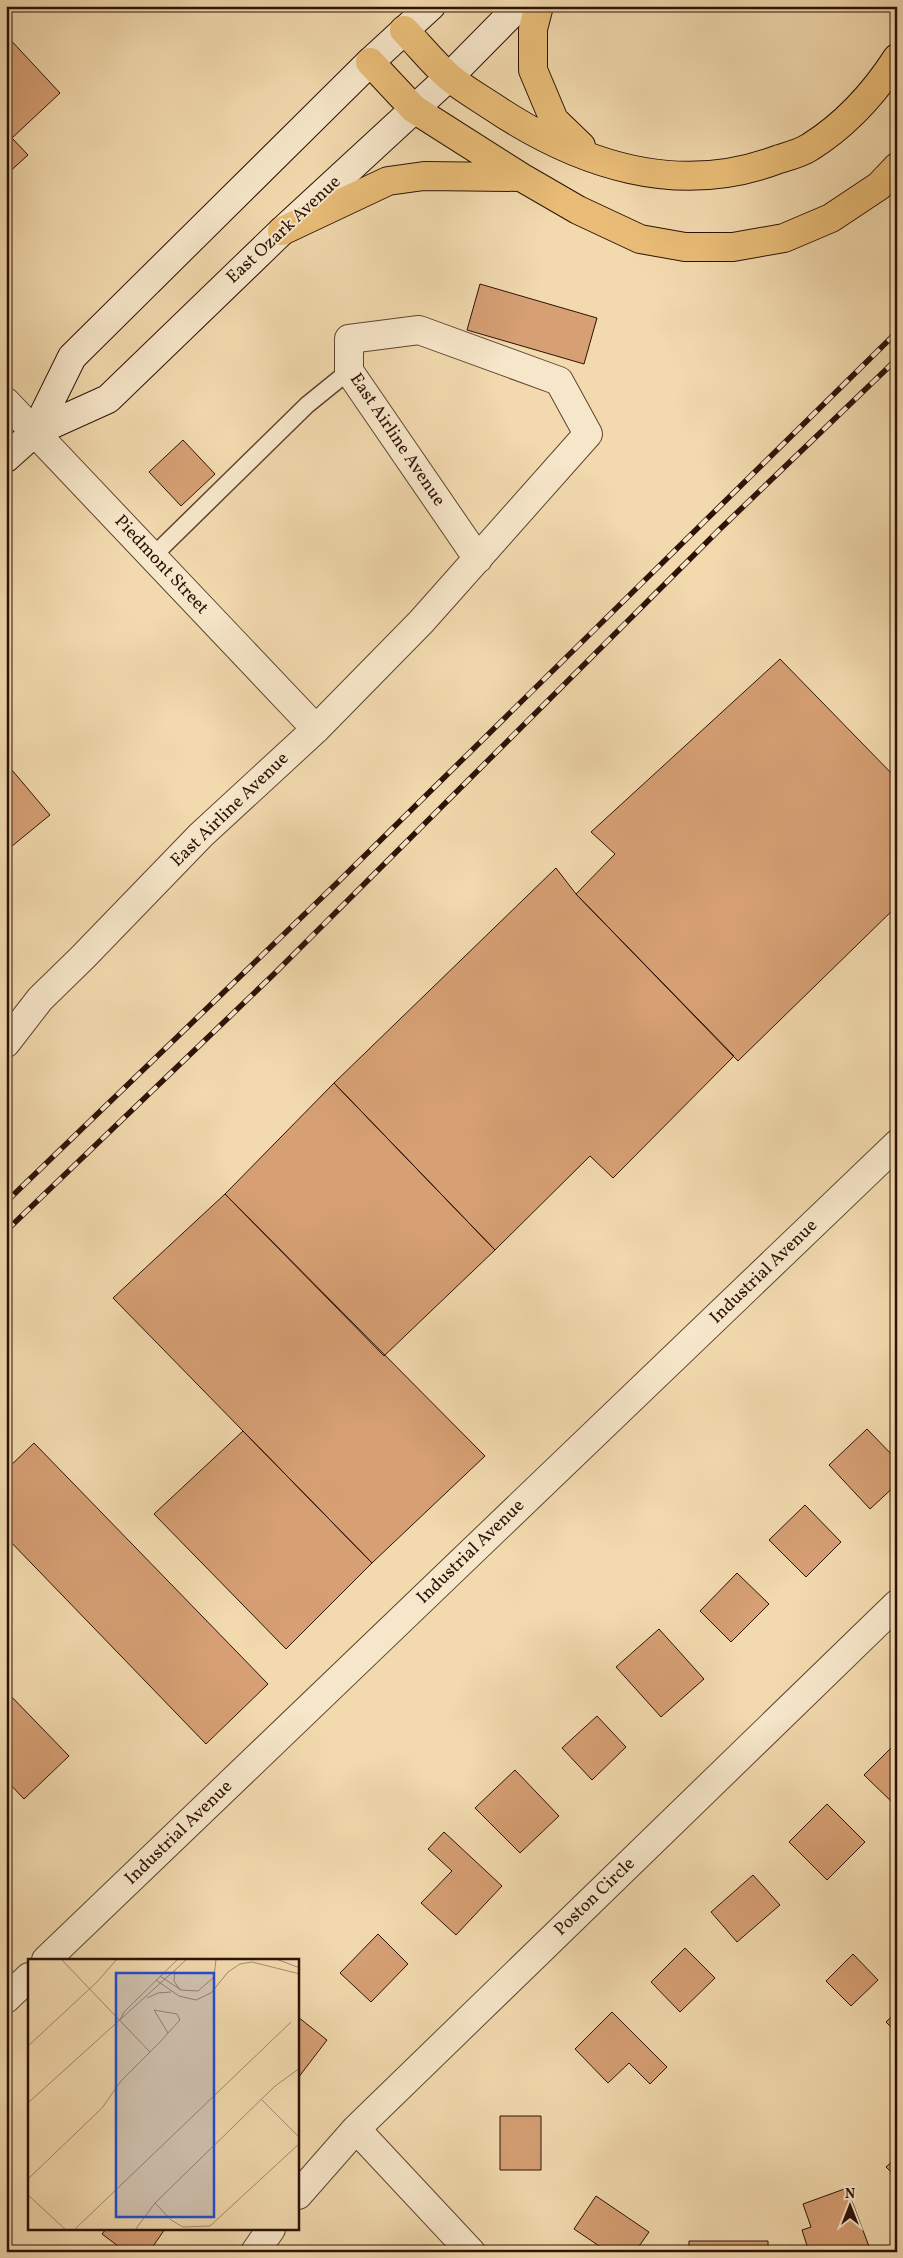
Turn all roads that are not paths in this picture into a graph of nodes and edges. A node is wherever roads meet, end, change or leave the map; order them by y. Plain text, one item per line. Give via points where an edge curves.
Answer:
1 (430, 6) edge
2 (519, 6) edge
3 (539, 6) edge
4 (404, 30) junction
5 (897, 58) edge
6 (370, 62) junction
7 (449, 77) junction
8 (414, 108) junction
9 (596, 161) junction
10 (897, 167) edge
11 (521, 177) junction
12 (282, 231) junction
13 (349, 371) junction
14 (6, 402) edge
15 (35, 432) junction
16 (6, 458) edge
17 (153, 556) junction
18 (478, 559) junction
19 (316, 729) junction
20 (6, 1043) edge
21 (897, 1144) edge
22 (897, 1604) edge
23 (47, 1959) edge
24 (28, 1978) edge
25 (6, 1999) edge
26 (356, 2129) junction
27 (299, 2194) edge
28 (270, 2230) edge
29 (255, 2252) edge
30 (471, 2252) edge

1 - 4 street, East Ozark Avenue
2 - 7 street, East Ozark Avenue
3 - 9 highway via 533,29 534,70 554,120
4 - 6 street, East Ozark Avenue
4 - 7 highway
5 - 9 highway via 879,85 840,124 809,148 752,170 706,177 648,174
6 - 8 highway
6 - 15 street, East Ozark Avenue via 72,357
7 - 8 street, East Ozark Avenue
7 - 9 highway via 523,128
8 - 11 highway
8 - 12 street, East Ozark Avenue
10 - 11 highway via 879,186 831,218 784,238 733,248 685,248 640,239 578,210
11 - 12 highway via 424,176 388,181
12 - 15 street, East Ozark Avenue via 108,399
13 - 17 lane via 307,405
13 - 18 street, East Airline Avenue
13 - 18 street, East Airline Avenue via 349,339 419,330 559,381 588,434
14 - 15 street, Piedmont Street
15 - 16 street, East Ozark Avenue
15 - 17 street, Piedmont Street
17 - 19 street, Piedmont Street
18 - 19 street, East Airline Avenue
19 - 20 street, East Airline Avenue via 201,835 40,999
21 - 23 street, Industrial Avenue
22 - 26 street, Poston Circle
24 - 25 street
26 - 27 street, Poston Circle
26 - 30 street
28 - 29 street

